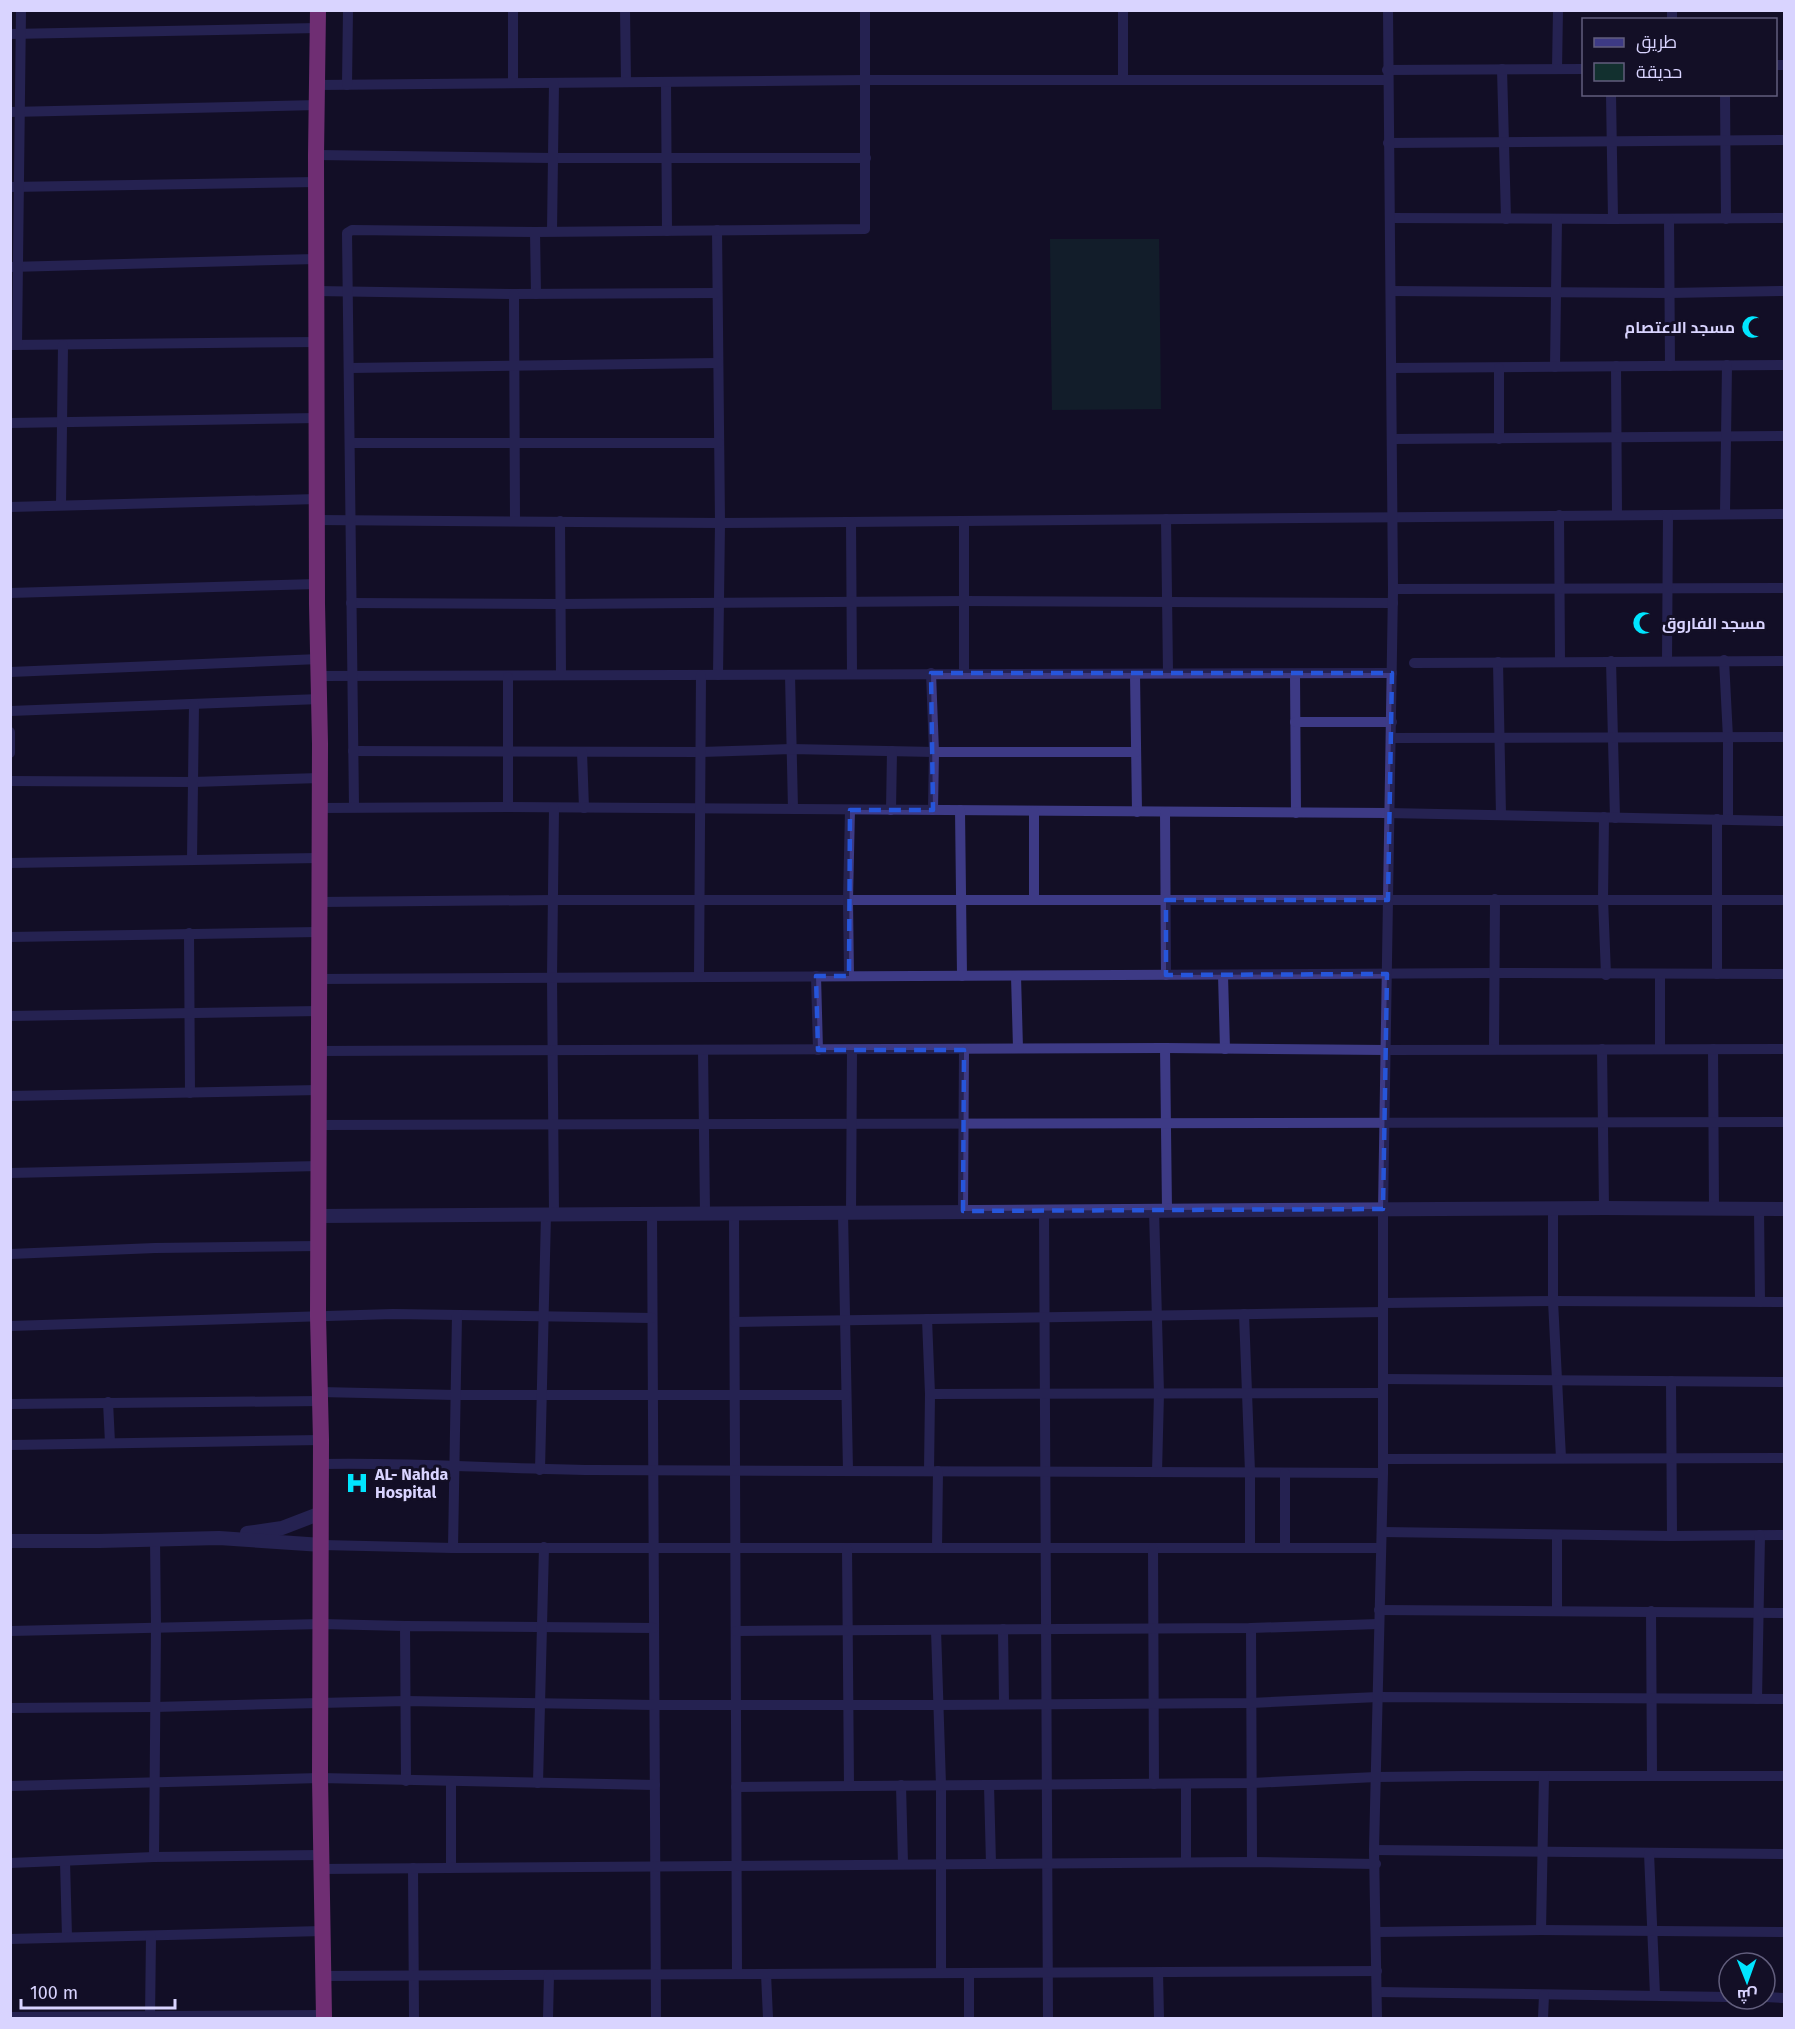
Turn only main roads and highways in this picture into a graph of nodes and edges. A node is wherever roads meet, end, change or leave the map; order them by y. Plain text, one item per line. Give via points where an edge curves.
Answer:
1 (318, 10) edge
2 (324, 2017) edge

1 - 2 highway via 318,1316

